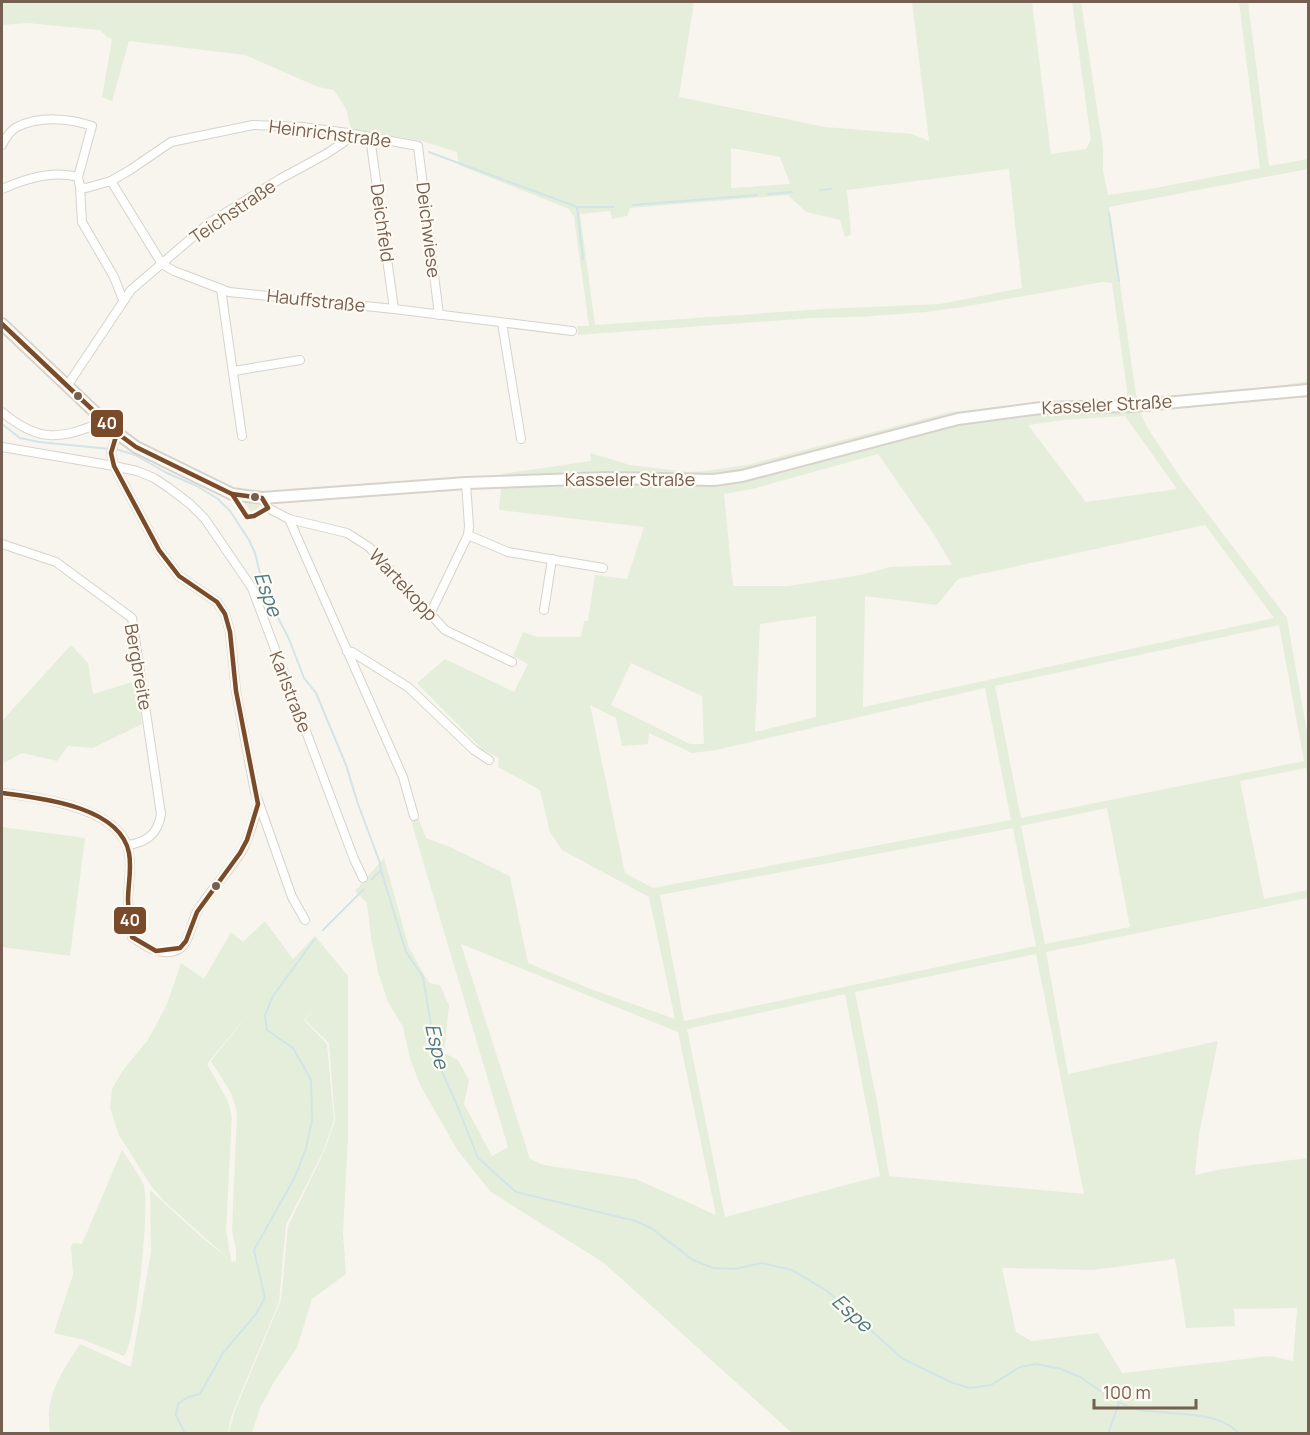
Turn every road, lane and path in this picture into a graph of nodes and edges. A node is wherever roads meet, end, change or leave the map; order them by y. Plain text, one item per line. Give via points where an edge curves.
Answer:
1 (348, 133) junction
2 (370, 137) junction
3 (2, 145) edge
4 (418, 146) joint
5 (78, 177) junction
6 (111, 181) junction
7 (80, 187) junction
8 (2, 189) edge
9 (162, 264) junction
10 (221, 289) junction
11 (123, 300) junction
12 (394, 309) junction
13 (439, 315) junction
14 (502, 323) junction
15 (2, 324) edge
16 (572, 332) dead end
17 (300, 360) dead end
18 (234, 370) junction
19 (67, 386) junction
20 (1308, 390) edge
21 (2, 412) edge
22 (105, 422) junction
23 (117, 433) junction
24 (242, 436) dead end
25 (521, 439) dead end
26 (2, 447) edge
27 (114, 465) junction
28 (466, 483) junction
29 (262, 498) junction
30 (289, 519) junction
31 (468, 535) junction
32 (2, 544) edge
33 (552, 559) junction
34 (603, 568) dead end
35 (544, 610) dead end
36 (430, 614) junction
37 (347, 651) junction
38 (512, 662) dead end
39 (489, 760) dead end
40 (2, 793) edge
41 (258, 804) junction
42 (414, 816) dead end
43 (127, 845) junction
44 (363, 878) dead end
45 (305, 920) dead end

1 - 2 street, Heinrichstraße
1 - 6 street, Heinrichstraße via 253,125 171,141
1 - 9 street, Teichstraße via 344,142 326,154 209,223
2 - 4 street, Heinrichstraße
2 - 12 street, Deichfeld
3 - 5 street via 15,128 38,121 72,119 92,126
4 - 13 street, Deichwiese
5 - 7 street
5 - 8 street via 29,178
6 - 7 street, Heinrichstraße
6 - 9 street
7 - 11 street via 82,222
9 - 10 street, Hauffstraße
9 - 11 street, Teichstraße
10 - 12 street, Hauffstraße
10 - 18 street
11 - 19 street, Teichstraße
12 - 13 street, Hauffstraße
13 - 14 street, Hauffstraße
14 - 16 street, Hauffstraße
14 - 25 street
15 - 19 street, Kasseler Straße
17 - 18 street
18 - 24 street
19 - 22 street, Kasseler Straße
20 - 28 street, Kasseler Straße via 1132,406 1041,408 958,419 714,480 606,478
21 - 22 street via 25,429 57,437
22 - 23 street, Kasseler Straße
23 - 27 street via 112,449
23 - 29 street, Kasseler Straße via 136,447 232,494
26 - 27 street, Karlstraße
27 - 41 street via 159,550 179,576 217,602 225,614
27 - 44 street, Karlstraße via 154,478 190,504 205,519 252,588
28 - 29 street, Kasseler Straße
28 - 31 street
29 - 30 street via 267,508
30 - 36 street, Wartekopp via 347,533 369,547
30 - 37 street
31 - 33 street via 508,552
31 - 36 street
32 - 43 street, Bergbreite via 56,562 132,618 161,814 156,831 148,839
33 - 34 street
33 - 35 street
36 - 38 street, Wartekopp via 445,630
37 - 39 street via 408,687
37 - 42 street via 403,777
40 - 43 street via 37,797 106,820
41 - 43 street via 240,853 197,912 186,941 174,950 156,951 132,937
41 - 45 street via 292,897

